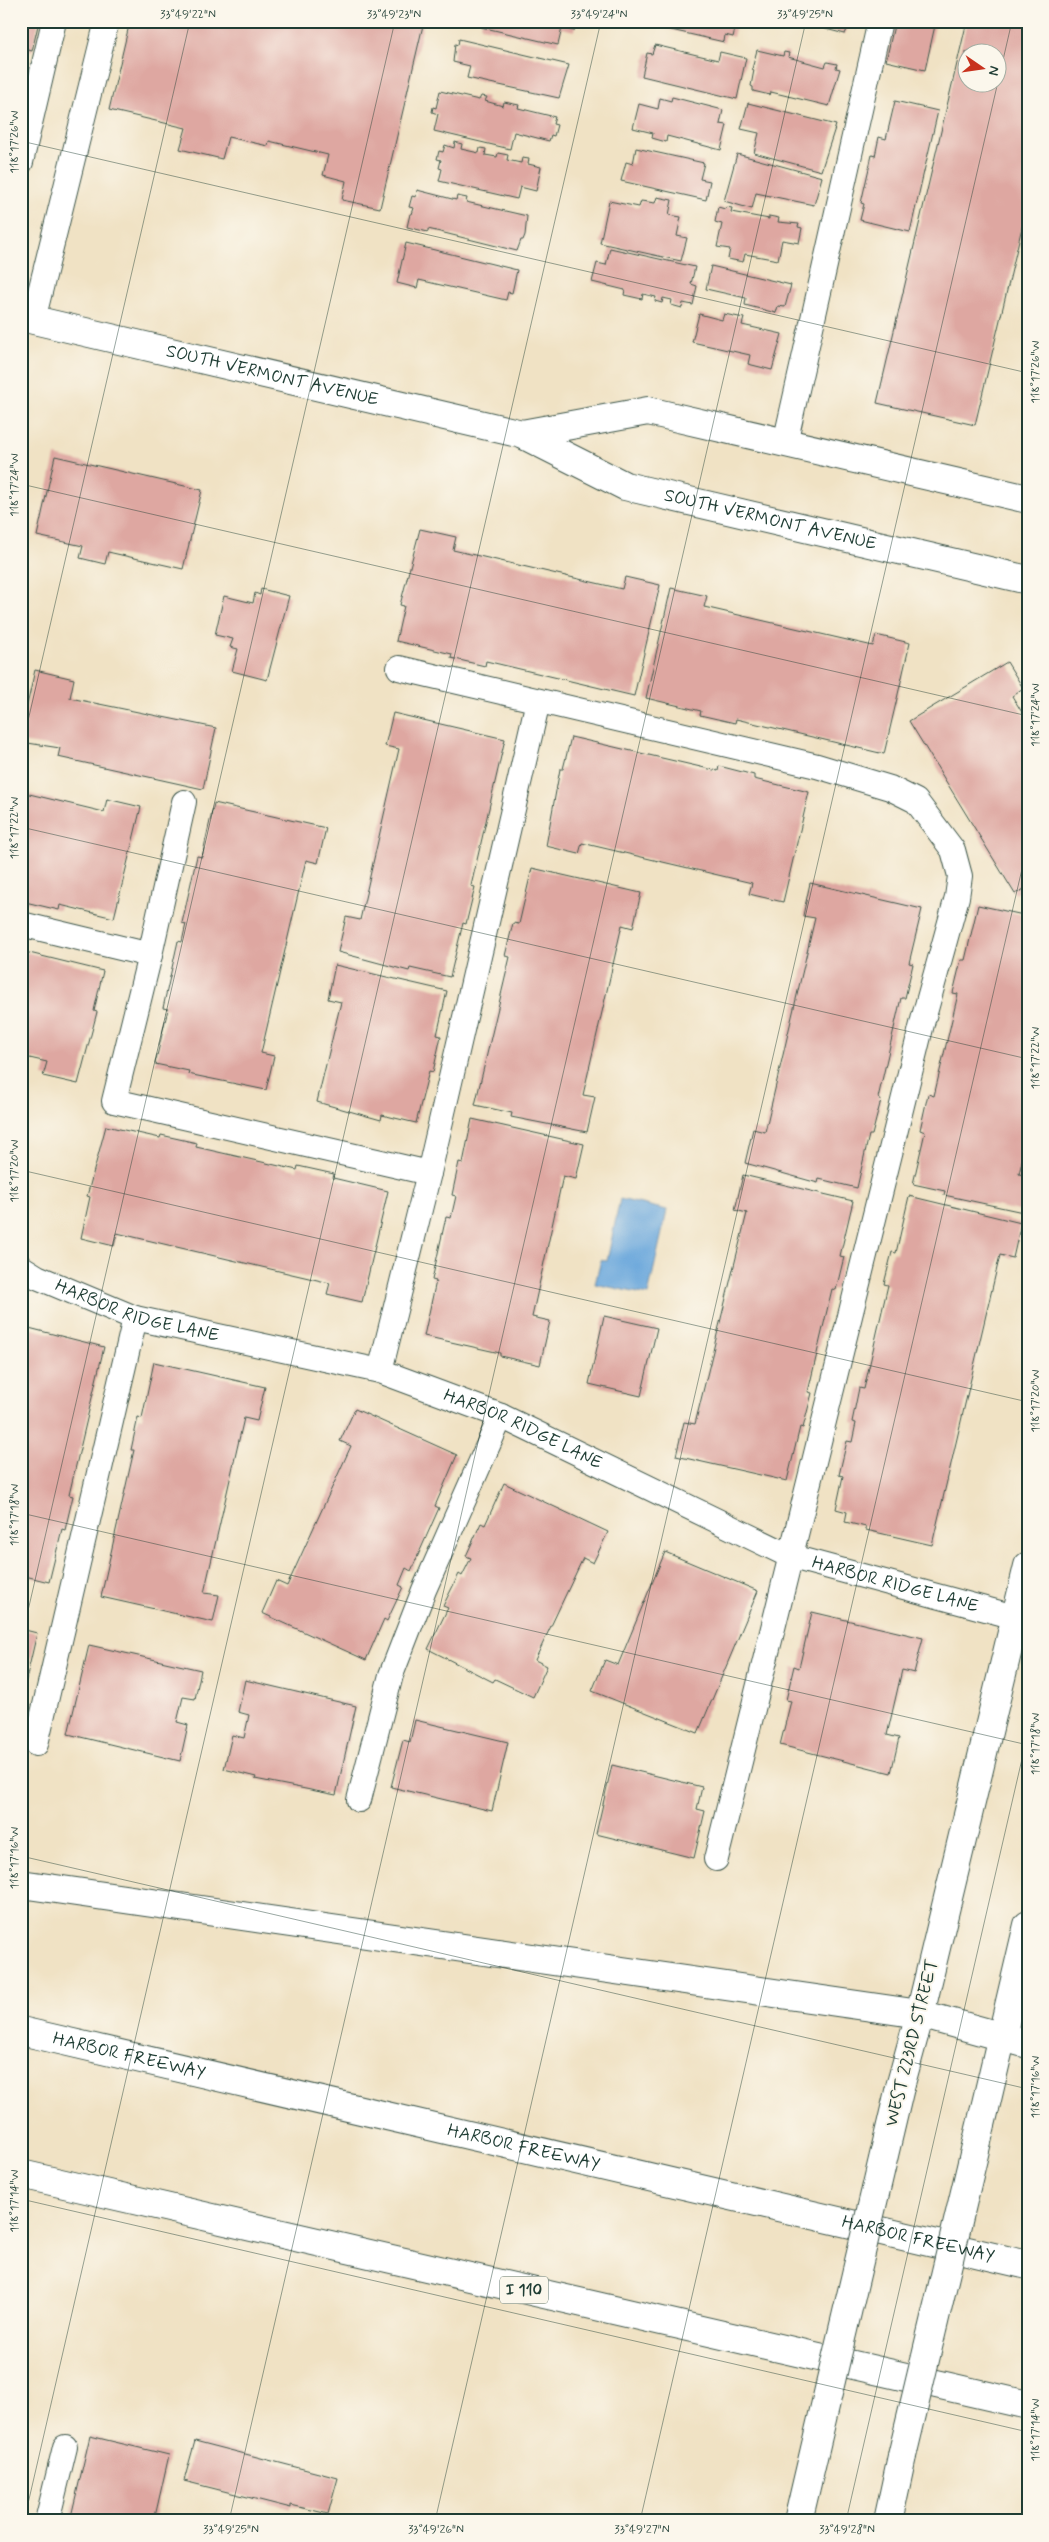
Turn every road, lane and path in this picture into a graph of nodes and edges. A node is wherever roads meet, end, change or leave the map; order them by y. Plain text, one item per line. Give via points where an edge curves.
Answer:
1 (54, 21) edge
2 (107, 21) edge
3 (880, 21) edge
4 (21, 162) edge
5 (27, 318) edge
6 (522, 434) junction
7 (784, 442) junction
8 (1028, 499) edge
9 (1028, 580) edge
10 (399, 668) dead end
11 (538, 700) junction
12 (184, 802) dead end
13 (21, 924) edge
14 (150, 955) junction
15 (429, 1173) junction
16 (21, 1267) edge
17 (135, 1318) junction
18 (380, 1371) junction
19 (501, 1416) junction
20 (792, 1557) junction
21 (1028, 1566) edge
22 (1015, 1617) junction
23 (36, 1744) dead end
24 (359, 1800) dead end
25 (716, 1859) dead end
26 (21, 1884) edge
27 (1028, 1925) edge
28 (920, 2014) junction
29 (21, 2030) edge
30 (1002, 2035) junction
31 (1028, 2044) edge
32 (21, 2174) edge
33 (1028, 2265) edge
34 (1028, 2405) edge
35 (65, 2447) dead end
36 (47, 2521) edge
37 (798, 2521) edge
38 (888, 2521) edge

1 - 4 lane
2 - 5 lane
3 - 7 lane
5 - 6 main road, SOUTH VERMONT AVENUE
6 - 7 main road, SOUTH VERMONT AVENUE via 648,411
6 - 9 main road, SOUTH VERMONT AVENUE via 625,486
7 - 8 main road, SOUTH VERMONT AVENUE
10 - 11 lane
11 - 15 lane
11 - 20 lane via 817,766 890,788 916,801 953,850 960,876 957,897 923,1020
12 - 14 lane
13 - 14 lane
14 - 15 lane via 114,1100
15 - 18 lane
16 - 17 lane, HARBOR RIDGE LANE
17 - 18 lane, HARBOR RIDGE LANE
17 - 23 lane
18 - 19 lane, HARBOR RIDGE LANE
19 - 20 lane, HARBOR RIDGE LANE
19 - 24 lane via 390,1674
20 - 22 lane, HARBOR RIDGE LANE
20 - 25 lane
21 - 22 main road, WEST 223RD STREET
22 - 28 main road, WEST 223RD STREET
26 - 28 main road
27 - 30 main road
28 - 30 main road
28 - 37 main road, WEST 223RD STREET, bridge
29 - 33 main road, HARBOR FREEWAY
30 - 31 main road
30 - 38 main road, bridge
32 - 34 main road, I 110
35 - 36 lane

